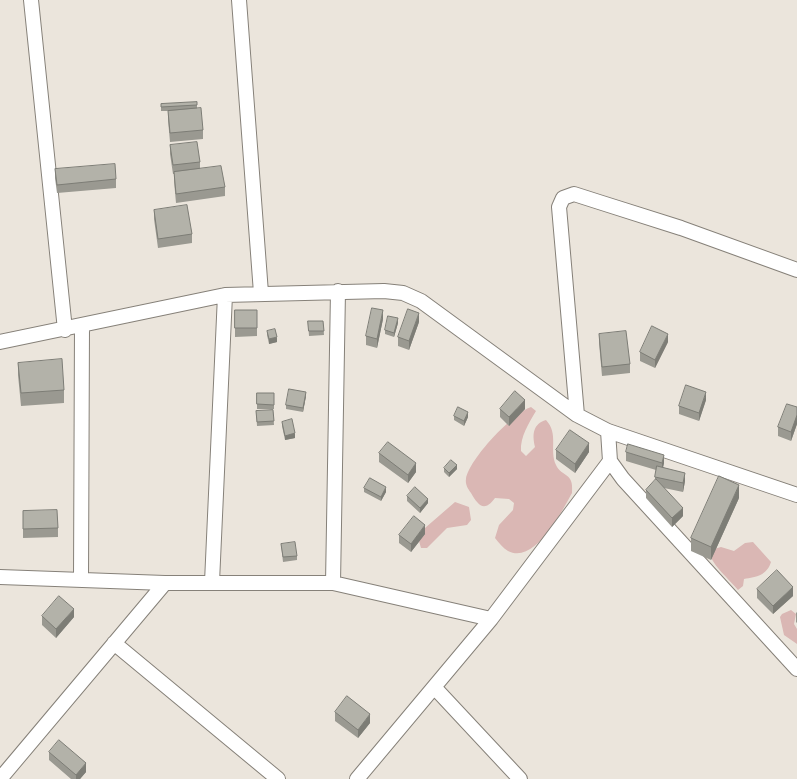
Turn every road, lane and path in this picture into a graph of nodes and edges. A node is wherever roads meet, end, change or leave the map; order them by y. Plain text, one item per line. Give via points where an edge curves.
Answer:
1 (31, 0) edge
2 (239, 0) edge
3 (797, 270) edge
4 (338, 292) junction
5 (261, 293) junction
6 (224, 295) junction
7 (82, 325) junction
8 (65, 330) junction
9 (0, 342) edge
10 (577, 415) junction
11 (608, 431) junction
12 (610, 460) junction
13 (797, 495) edge
14 (0, 577) edge
15 (81, 579) junction
16 (165, 582) junction
17 (212, 582) junction
18 (332, 582) junction
19 (491, 619) junction
20 (114, 643) junction
21 (797, 669) edge
22 (435, 688) junction
23 (0, 779) edge
24 (278, 779) edge
25 (357, 779) edge
26 (520, 779) edge

1 - 8 street
2 - 5 street
3 - 10 street via 681,228 574,194 563,198 559,207
4 - 5 street
4 - 10 street via 403,293 421,301
4 - 18 street
5 - 6 street
6 - 7 street
6 - 17 street
7 - 8 street
7 - 15 street
8 - 9 street
10 - 11 street
11 - 12 street
11 - 13 street
12 - 19 street
12 - 21 street via 624,479
14 - 15 street
15 - 16 street
16 - 17 street
16 - 20 street
17 - 18 street
18 - 19 street
19 - 22 street
20 - 23 street
20 - 24 street
22 - 25 street
22 - 26 street

